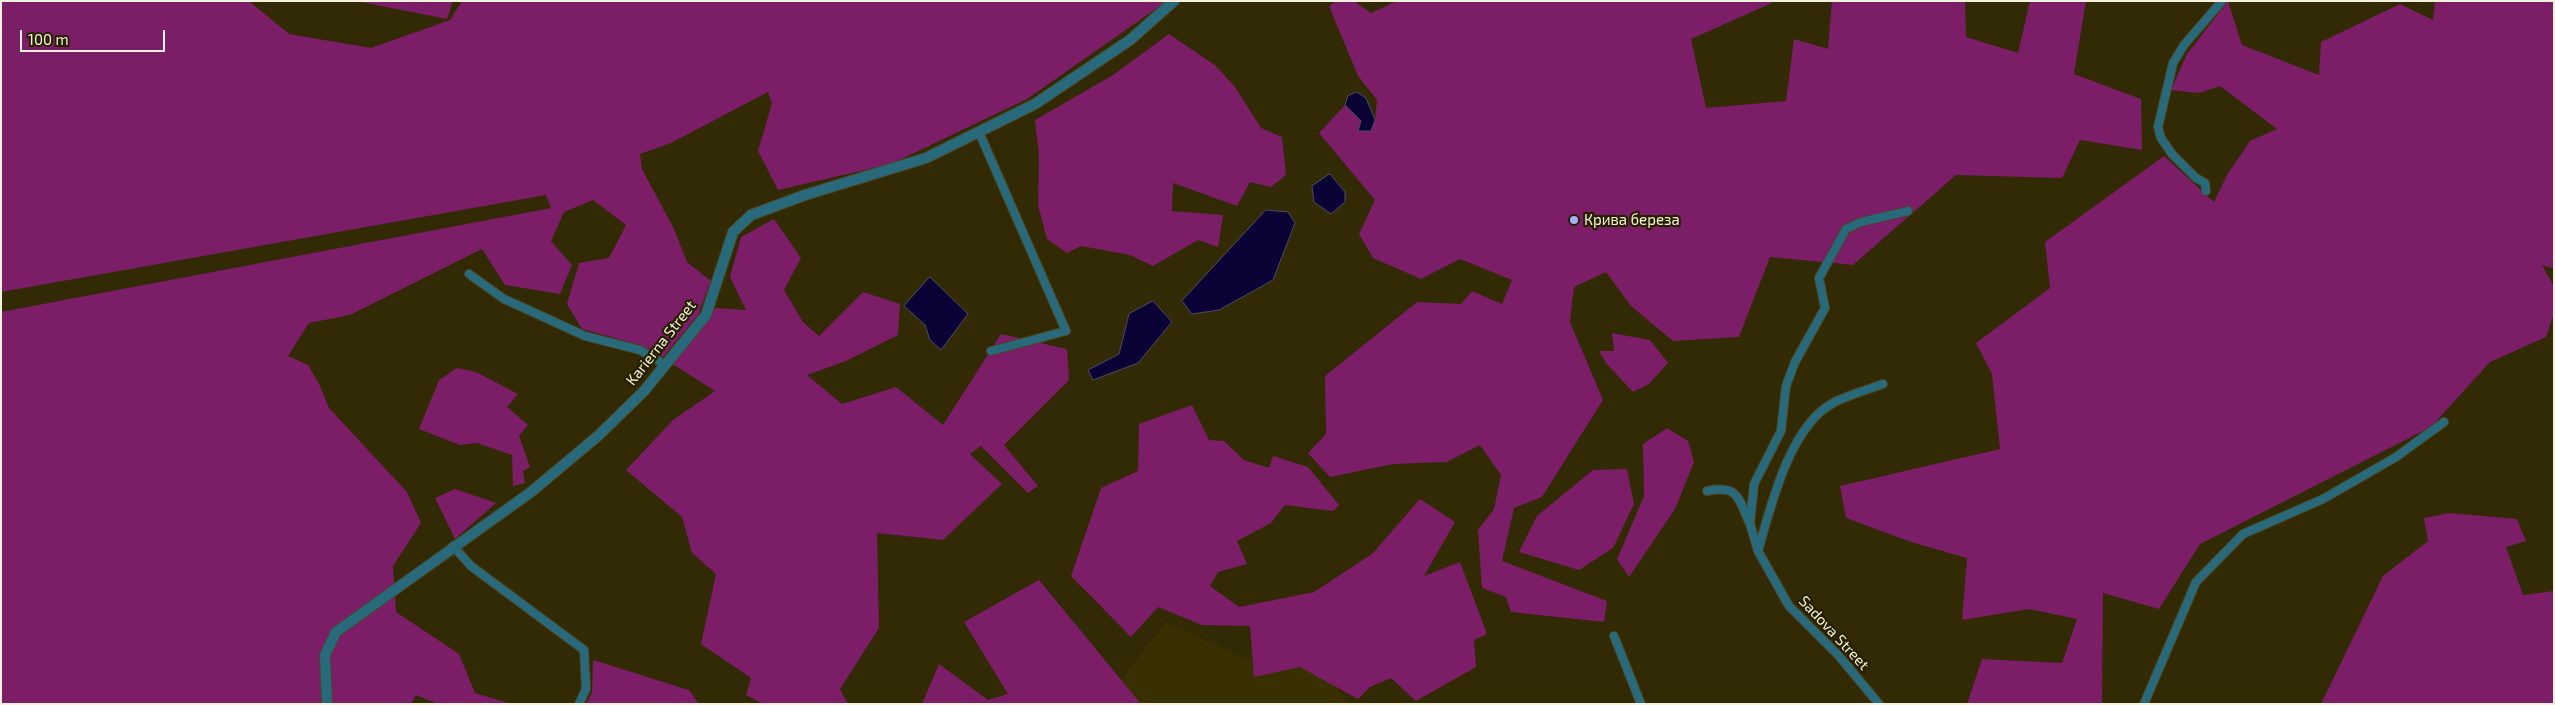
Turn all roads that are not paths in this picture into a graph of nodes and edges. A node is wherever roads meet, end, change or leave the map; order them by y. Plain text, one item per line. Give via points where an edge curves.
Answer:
1 (1174, 1) edge
2 (2222, 1) edge
3 (979, 132) junction
4 (2206, 191) dead end
5 (1908, 211) dead end
6 (469, 274) dead end
7 (991, 351) dead end
8 (664, 364) junction
9 (1883, 384) dead end
10 (2444, 422) dead end
11 (1708, 491) dead end
12 (1750, 524) junction
13 (453, 546) junction
14 (1758, 551) junction
15 (1614, 636) dead end
16 (327, 704) edge
17 (578, 704) edge
18 (1641, 704) edge
19 (1879, 704) edge
20 (2144, 704) edge

1 - 3 street, Karierna Street via 1130,40 1090,67 1034,104
2 - 4 street via 2172,63 2158,127 2172,154 2205,183
3 - 7 street via 1066,331
3 - 8 street, Karierna Street via 926,158 751,215 733,232 706,315
5 - 12 street via 1861,222 1846,230 1819,278 1825,308 1795,362 1786,386 1781,431 1754,484
6 - 8 street via 504,299 585,336 640,350
8 - 13 street, Karierna Street via 644,390 599,435 531,492
9 - 14 street via 1832,404 1811,421 1788,459
10 - 20 street via 2396,457 2322,498 2243,534 2196,582
11 - 12 street via 1732,490
12 - 14 street, Sadova Street
13 - 16 street, Karierna Street via 336,632 326,655
13 - 17 street via 471,566 584,650 586,689
14 - 19 street, Sadova Street via 1789,606 1839,656
15 - 18 street

